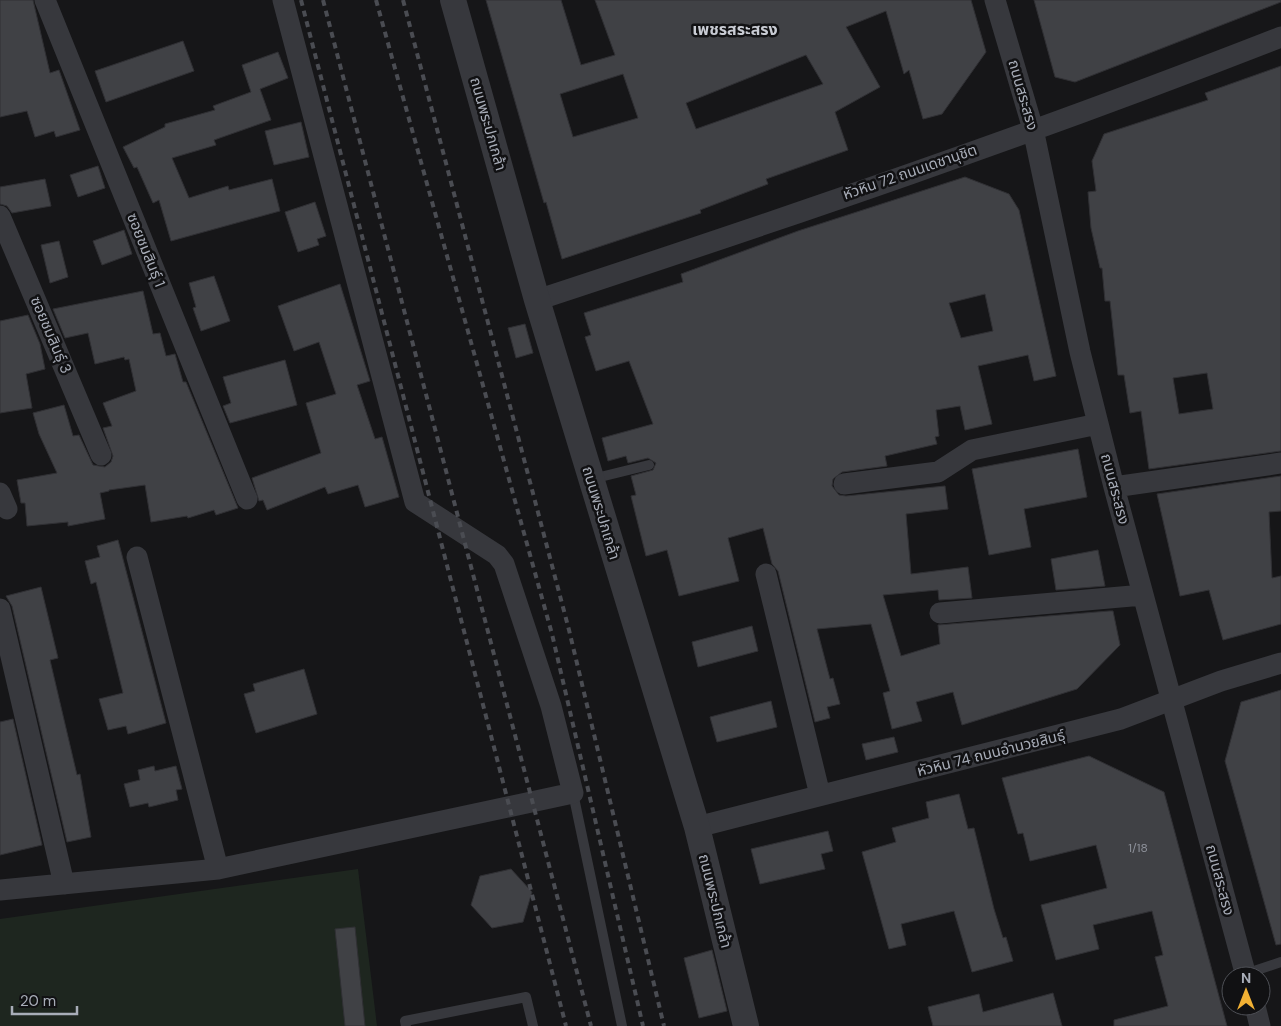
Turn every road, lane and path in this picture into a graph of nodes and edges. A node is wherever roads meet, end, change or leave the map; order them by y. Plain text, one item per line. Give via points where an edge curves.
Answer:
1 (45, 0) edge
2 (283, 0) edge
3 (453, 0) edge
4 (995, 0) edge
5 (1281, 37) edge
6 (1033, 129) junction
7 (0, 216) edge
8 (537, 300) junction
9 (1098, 424) junction
10 (101, 454) dead end
11 (1281, 462) edge
12 (649, 465) dead end
13 (591, 479) junction
14 (844, 484) dead end
15 (1114, 487) junction
16 (247, 499) dead end
17 (137, 557) dead end
18 (766, 574) dead end
19 (1143, 595) junction
20 (0, 609) edge
21 (940, 614) dead end
22 (1281, 663) edge
23 (1171, 700) junction
24 (573, 793) junction
25 (820, 795) junction
26 (697, 827) junction
27 (218, 869) junction
28 (64, 884) junction
29 (0, 890) edge
30 (1244, 966) edge
31 (406, 1026) edge
32 (533, 1026) edge
33 (622, 1026) edge
34 (746, 1026) edge

1 - 16 street, ซอยชมสินธุ์ 1
2 - 24 street via 415,502 497,555 504,564 551,706
3 - 8 street, ถนนพระปกเกล้า
4 - 6 street, ถนนสระสรง
5 - 6 street, หัวหิน 72 ถนนเดชานุชิต
6 - 8 street, หัวหิน 72 ถนนเดชานุชิต via 681,253
6 - 9 street, ถนนสระสรง
7 - 10 street, ซอยชมสินธุ์ 3
8 - 13 street, ถนนพระปกเกล้า
9 - 14 street via 972,450 938,472
9 - 15 street, ถนนสระสรง
11 - 15 street
12 - 13 lane
13 - 26 street, ถนนพระปกเกล้า
15 - 19 street, ถนนสระสรง
17 - 27 street
18 - 25 street
19 - 21 street
19 - 23 street, ถนนสระสรง
20 - 28 street
22 - 23 street, หัวหิน 74 ถนนอำนวยสินธุ์
23 - 25 street, หัวหิน 74 ถนนอำนวยสินธุ์ via 1122,719
23 - 30 street, ถนนสระสรง
24 - 27 street
24 - 33 lane
25 - 26 street, หัวหิน 74 ถนนอำนวยสินธุ์
26 - 34 street, ถนนพระปกเกล้า
27 - 28 street
28 - 29 street
31 - 32 lane via 405,1021 526,997

